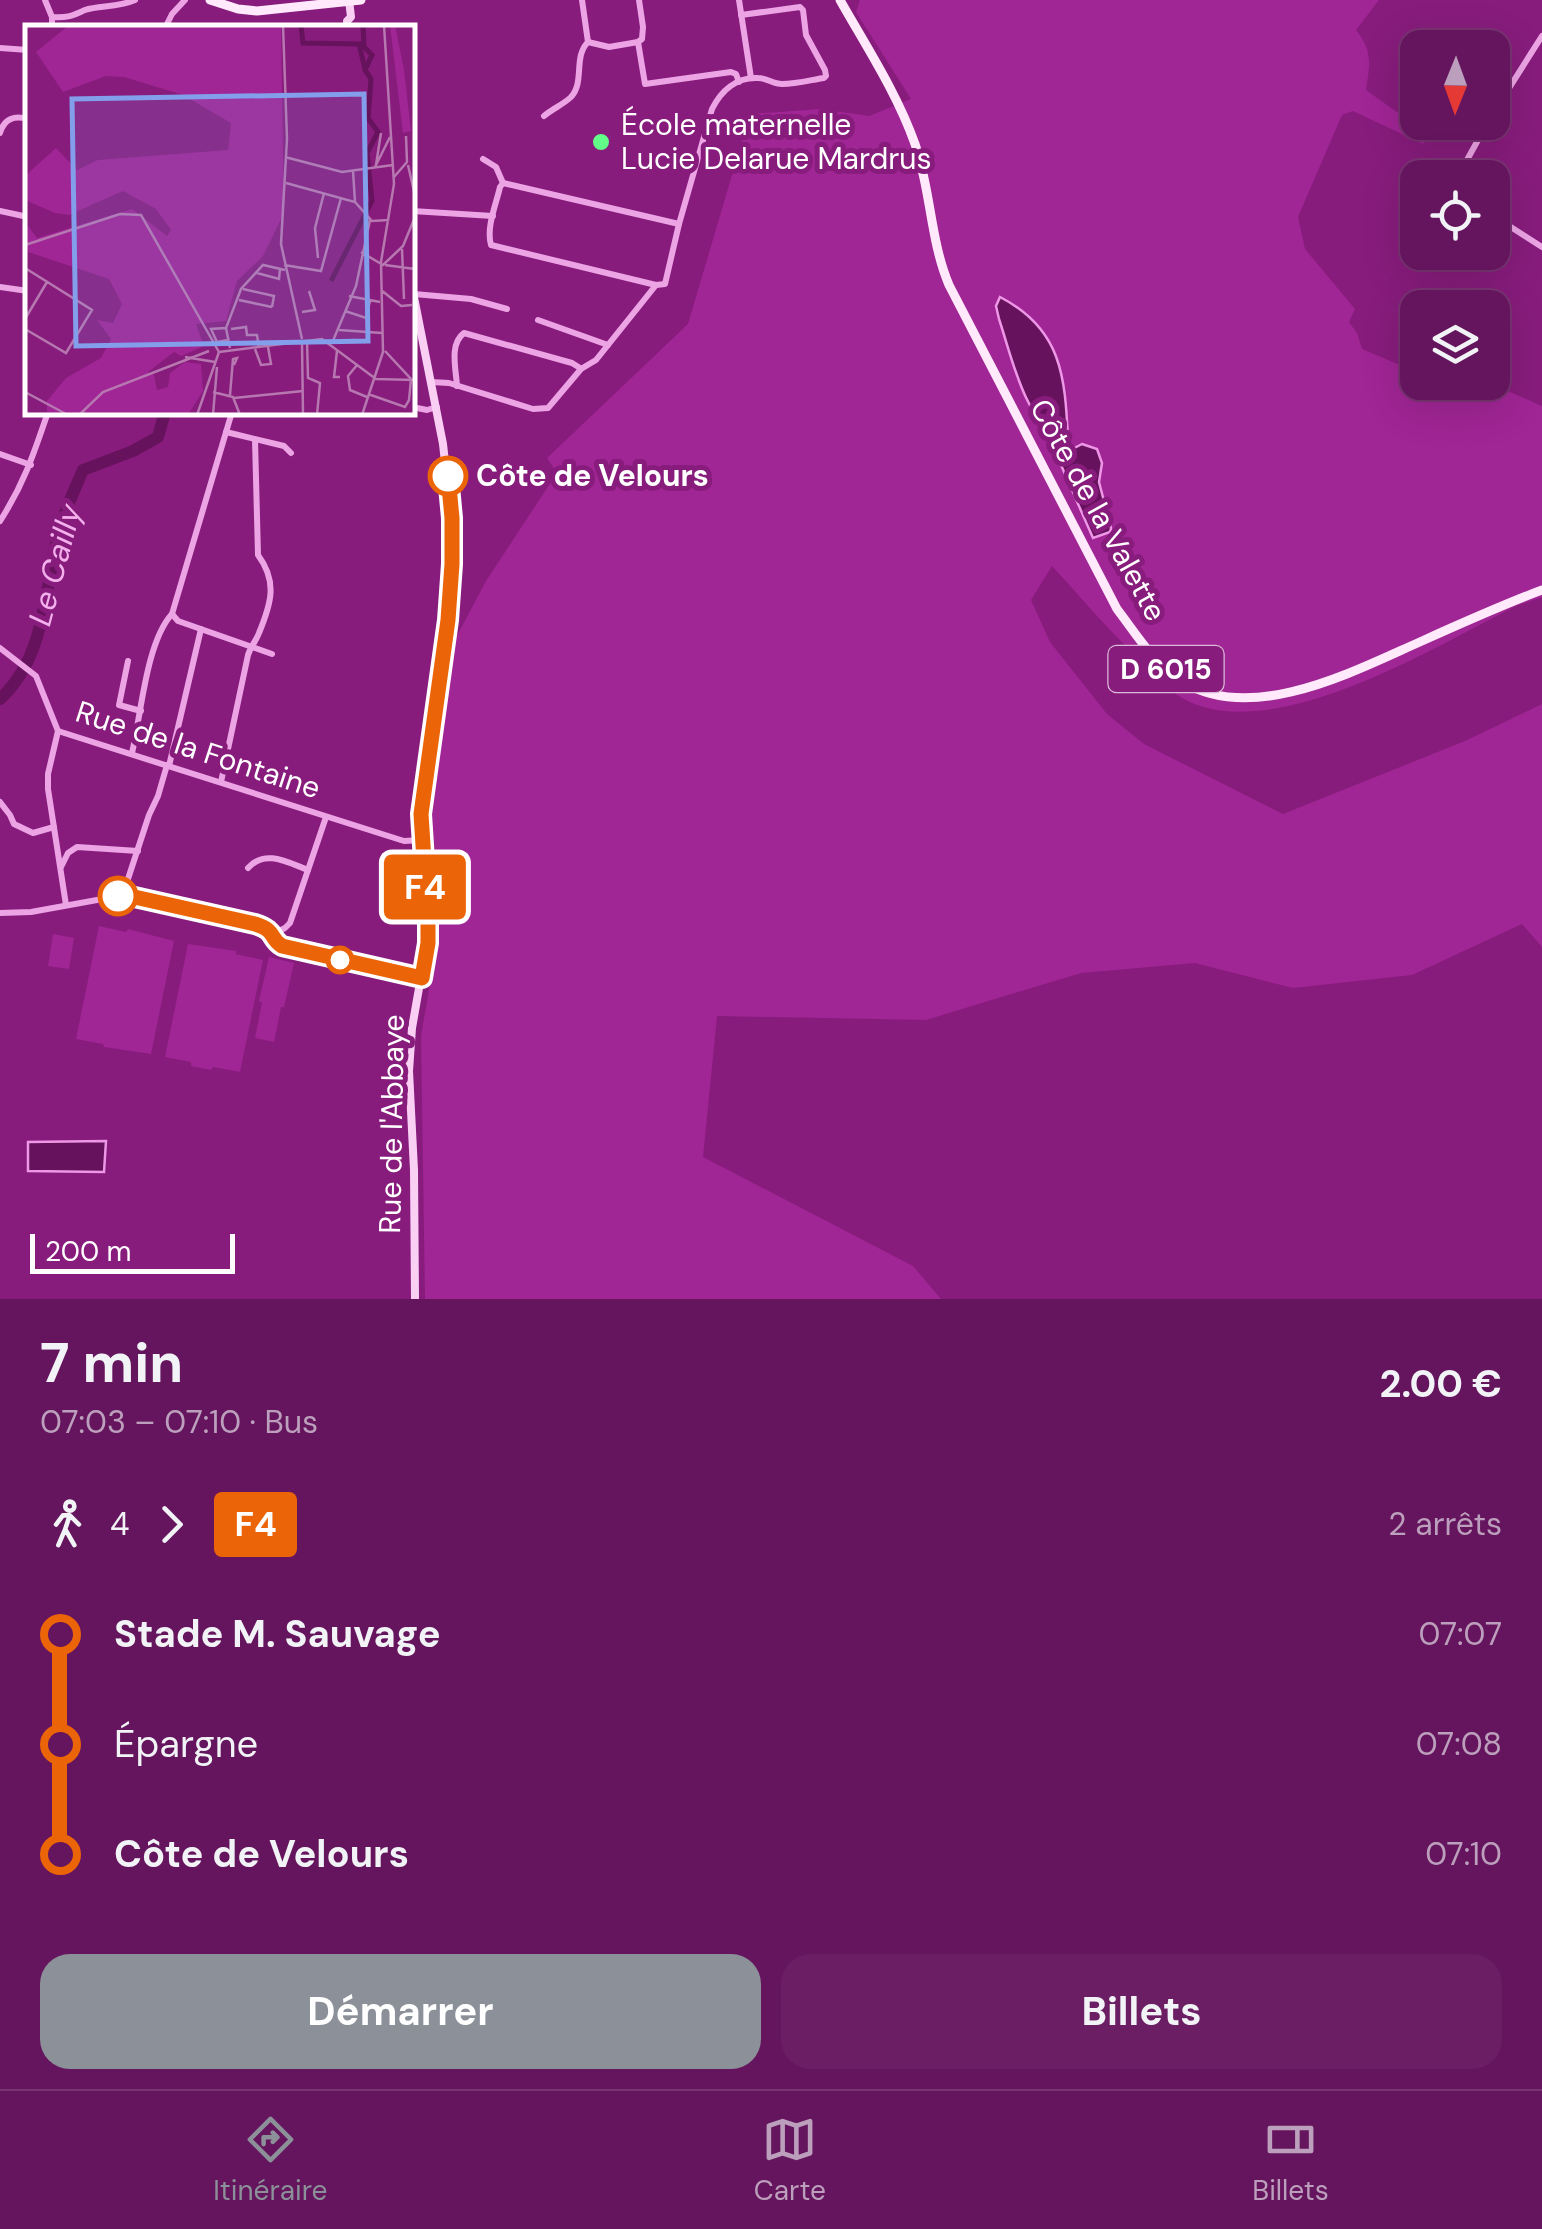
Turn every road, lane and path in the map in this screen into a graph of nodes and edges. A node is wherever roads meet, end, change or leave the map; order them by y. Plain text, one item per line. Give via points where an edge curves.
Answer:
1 (45, 0) edge
2 (135, 0) edge
3 (185, 0) edge
4 (210, 0) edge
5 (349, 0) edge
6 (362, 0) edge
7 (582, 0) edge
8 (639, 0) edge
9 (739, 0) edge
10 (840, 0) edge
11 (321, 2) edge
12 (741, 15) junction
13 (52, 17) junction
14 (351, 17) junction
15 (52, 25) edge
16 (166, 25) edge
17 (348, 25) edge
18 (356, 25) edge
19 (1542, 36) edge
20 (588, 42) junction
21 (638, 42) junction
22 (0, 48) edge
23 (25, 50) edge
24 (752, 78) junction
25 (739, 82) junction
26 (1510, 87) edge
27 (544, 116) dead end
28 (25, 118) edge
29 (0, 133) edge
30 (483, 158) dead end
31 (503, 184) junction
32 (0, 211) edge
33 (415, 211) edge
34 (25, 216) edge
35 (493, 216) junction
36 (679, 224) junction
37 (1510, 227) edge
38 (1542, 247) edge
39 (656, 285) junction
40 (0, 287) edge
41 (415, 290) edge
42 (25, 291) edge
43 (415, 300) edge
44 (506, 309) dead end
45 (538, 320) dead end
46 (608, 345) junction
47 (580, 369) junction
48 (431, 382) junction
49 (457, 386) junction
50 (415, 408) edge
51 (438, 410) junction
52 (47, 415) edge
53 (231, 415) edge
54 (226, 432) junction
55 (255, 440) junction
56 (290, 453) dead end
57 (0, 454) edge
58 (31, 466) junction
59 (0, 521) edge
60 (1542, 590) edge
61 (172, 614) junction
62 (200, 629) junction
63 (250, 647) junction
64 (0, 648) edge
65 (272, 654) dead end
66 (128, 661) dead end
67 (141, 711) junction
68 (58, 731) junction
69 (132, 753) junction
70 (168, 765) junction
71 (221, 782) junction
72 (0, 802) edge
73 (326, 816) junction
74 (54, 827) junction
75 (422, 840) junction
76 (138, 851) junction
77 (248, 868) dead end
78 (60, 870) junction
79 (308, 870) junction
80 (124, 892) junction
81 (66, 905) junction
82 (0, 914) edge
83 (273, 934) junction
84 (422, 978) junction
85 (415, 1299) edge

1 - 13 street
2 - 13 street
3 - 16 street
4 - 11 main road via 250,11
5 - 6 main road
5 - 11 main road
5 - 14 street
7 - 20 street
8 - 21 street via 644,32
9 - 12 street
10 - 60 main road, Côte de la Valette / D 6015 via 914,141 949,286 1117,608 1167,670 1224,697 1275,694 1363,667
12 - 24 street
12 - 24 street via 800,7 806,35 826,70 824,78 781,84
13 - 15 street
14 - 17 street
14 - 18 street
19 - 26 street
20 - 21 street
20 - 27 street via 580,50 576,90
21 - 25 street via 645,84 732,72
22 - 23 street
24 - 25 street
25 - 36 street via 712,109
28 - 29 street via 10,118
30 - 31 street via 496,166
31 - 35 street
31 - 36 street
32 - 34 street
33 - 35 street
35 - 39 street via 491,245
36 - 39 street via 665,284
37 - 38 street
39 - 46 street
40 - 42 street
41 - 44 street
43 - 48 street, Rue de l'Abbaye
45 - 46 street
46 - 47 street
47 - 49 street via 543,410
47 - 49 street via 464,334 456,344
48 - 49 street
48 - 51 street, Rue de l'Abbaye
50 - 51 street
51 - 75 street, Rue de l'Abbaye via 452,564
52 - 58 street
53 - 54 street
54 - 55 street
54 - 61 street
55 - 56 street
55 - 63 street via 258,555 272,590
57 - 58 street
58 - 59 street
61 - 62 street
61 - 67 street via 152,656
62 - 63 street
62 - 70 street
63 - 65 street
63 - 71 street
64 - 68 street, Rue de la Fontaine via 36,676
66 - 67 street via 119,706
67 - 69 street
68 - 69 street, Rue de la Fontaine
68 - 74 street via 48,774
69 - 70 street, Rue de la Fontaine
70 - 71 street, Rue de la Fontaine
70 - 76 street
71 - 73 street, Rue de la Fontaine
72 - 74 street via 14,824 33,833
73 - 75 street, Rue de la Fontaine via 404,841
73 - 79 street
74 - 78 street
75 - 84 street, Rue de l'Abbaye via 428,943
76 - 78 street via 77,847
76 - 80 street
77 - 79 street via 269,856
78 - 81 street
79 - 83 street via 290,923
80 - 81 street
80 - 83 street
81 - 82 street
83 - 84 street via 282,946
84 - 85 street, Rue de l'Abbaye via 410,1071

